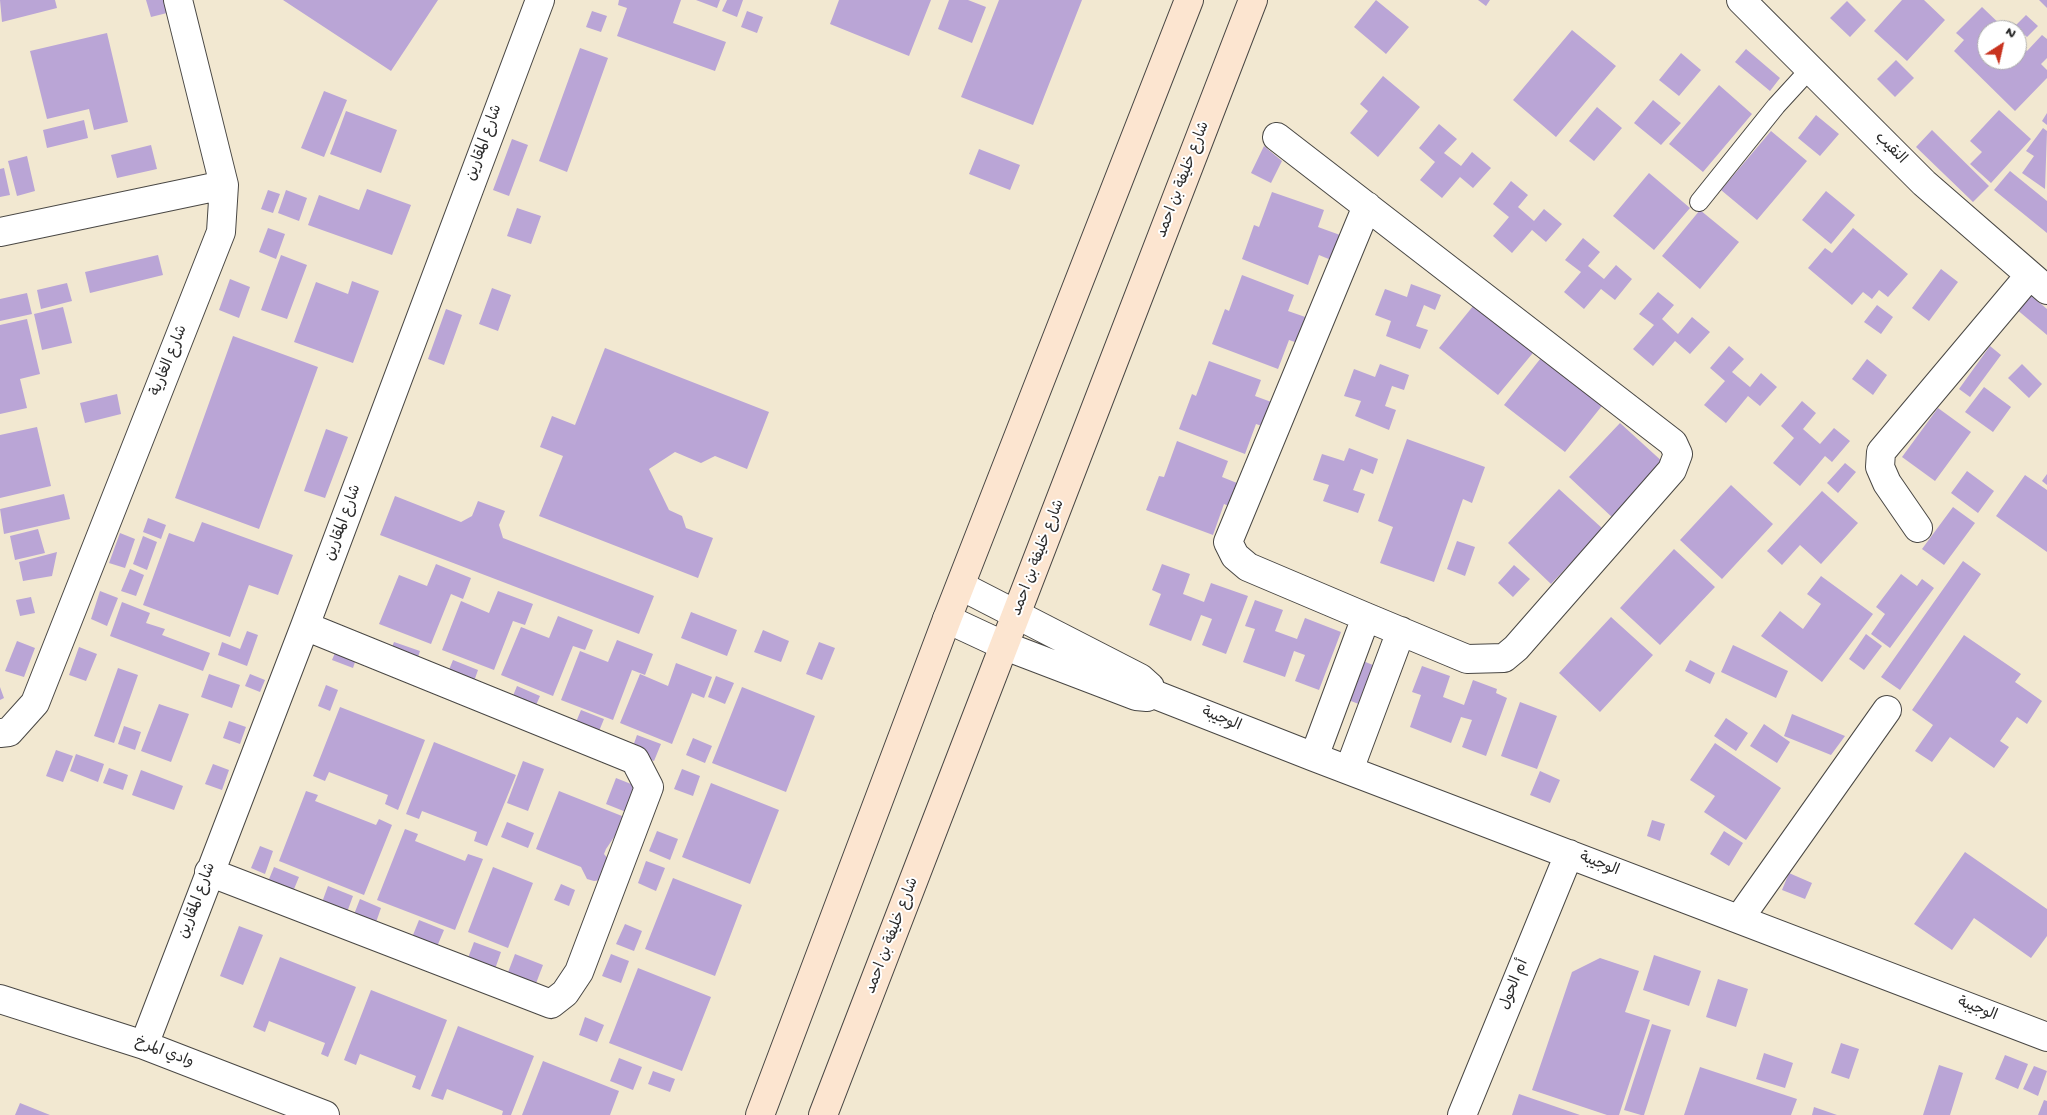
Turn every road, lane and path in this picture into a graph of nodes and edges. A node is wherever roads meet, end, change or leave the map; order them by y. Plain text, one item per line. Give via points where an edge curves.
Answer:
1 (178, 0) edge
2 (540, 0) edge
3 (1189, 0) edge
4 (1253, 0) edge
5 (1742, 0) edge
6 (1809, 70) junction
7 (1277, 137) dead end
8 (224, 185) junction
9 (1699, 202) dead end
10 (1367, 206) junction
11 (0, 232) edge
12 (2038, 283) edge
13 (1918, 528) dead end
14 (961, 586) junction
15 (1017, 614) junction
16 (1366, 617) junction
17 (947, 619) junction
18 (305, 626) junction
19 (1401, 631) junction
20 (1005, 646) junction
21 (1151, 692) junction
22 (1887, 710) dead end
23 (0, 733) edge
24 (1314, 757) junction
25 (1349, 770) junction
26 (1569, 854) junction
27 (209, 872) junction
28 (1739, 919) junction
29 (0, 999) edge
30 (2047, 1037) edge
31 (144, 1044) junction
32 (324, 1115) edge
33 (760, 1115) edge
34 (823, 1115) edge
35 (1462, 1115) edge

1 - 8 street, شارع الغارية
2 - 18 street, شارع المقارين
3 - 14 street
4 - 15 street, شارع خليفة بن احمد
5 - 6 street, النقيب
6 - 9 lane
6 - 12 street, النقيب via 1924,182
7 - 10 street
8 - 11 street
8 - 23 street, شارع الغارية via 221,232 35,703 9,732
10 - 16 street via 1228,542 1236,556 1248,566
10 - 19 street via 1673,443 1678,454 1672,470 1504,658 1467,659
12 - 13 street via 1880,452 1880,467 1887,483
14 - 15 street
14 - 17 street
15 - 20 street, شارع خليفة بن احمد
15 - 21 street via 1146,681
16 - 19 street
16 - 24 street
17 - 20 street
17 - 33 street
18 - 27 street, شارع المقارين
18 - 27 street via 636,760 648,787 578,972 565,993 551,1004
19 - 25 street
20 - 21 street via 1141,698
20 - 34 street, شارع خليفة بن احمد
21 - 24 street, الوجيبة
22 - 28 street
24 - 25 street, الوجيبة
25 - 26 street, الوجيبة
26 - 28 street, الوجيبة
26 - 35 street, أم الحول
27 - 31 street, شارع المقارين
28 - 30 street, الوجيبة
29 - 31 street, وادي المرخ
31 - 32 street, وادي المرخ

